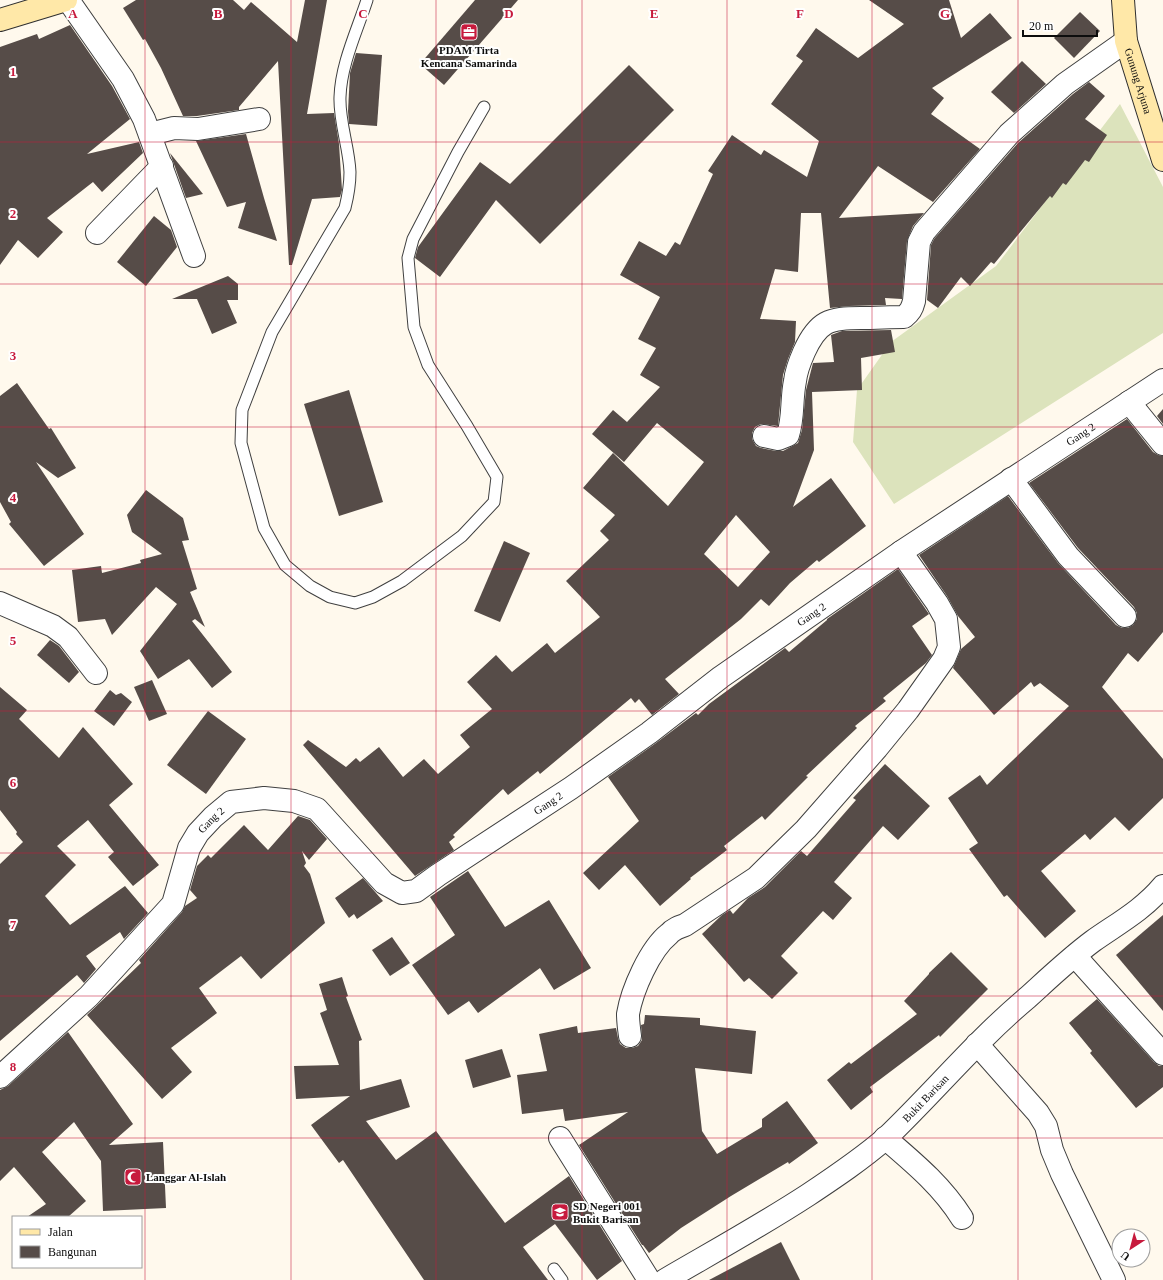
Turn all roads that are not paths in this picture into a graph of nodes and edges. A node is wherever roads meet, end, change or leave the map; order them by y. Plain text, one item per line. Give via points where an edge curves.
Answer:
1 (67, 0) edge
2 (367, 0) edge
3 (1123, 0) edge
4 (44, 3) edge
5 (0, 20) edge
6 (1126, 41) junction
7 (484, 107) dead end
8 (259, 119) dead end
9 (150, 134) junction
10 (1163, 160) edge
11 (162, 166) junction
12 (97, 233) dead end
13 (194, 256) dead end
14 (1163, 380) edge
15 (1129, 402) junction
16 (764, 436) dead end
17 (1163, 444) edge
18 (1011, 479) junction
19 (901, 552) junction
20 (0, 603) edge
21 (1125, 616) dead end
22 (96, 673) dead end
23 (1163, 886) edge
24 (1075, 956) junction
25 (630, 1036) dead end
26 (977, 1044) junction
27 (1163, 1054) edge
28 (0, 1077) edge
29 (560, 1138) dead end
30 (885, 1138) junction
31 (962, 1218) dead end
32 (554, 1269) dead end
33 (562, 1280) edge
34 (649, 1280) edge
35 (665, 1280) edge
36 (1114, 1280) edge

1 - 4 street
1 - 9 street via 123,79
2 - 7 lane via 344,66 340,96 350,171 345,208 272,332 242,410 242,443 264,528 285,565 310,586 330,597 355,602 373,597 402,581 462,536 494,502 497,477 428,365 414,327 408,258 413,239
3 - 6 street, Gunung Arjuna
4 - 5 street
6 - 10 street, Gunung Arjuna
6 - 16 street via 1065,84 1010,134 924,232 919,242 914,301 909,313 904,317 839,318 819,328 810,339 795,381 792,422 788,435 778,439
8 - 9 street via 198,129 174,128
9 - 11 street
11 - 12 street
11 - 13 street
14 - 15 street, Gang 2
15 - 17 street
15 - 18 street, Gang 2
18 - 19 street, Gang 2
18 - 21 street via 1068,556
19 - 25 street via 946,619 949,646 944,659 908,710 806,829 756,878 685,925 676,928 660,942 641,975 633,996 628,1015
19 - 28 street, Gang 2 via 721,678 649,734 416,891 402,893 384,883 317,809 294,801 264,798 231,802 198,832 189,848 173,904 89,996
20 - 22 street via 53,626 68,637
23 - 24 street, Bukit Barisan via 1134,915
24 - 26 street, Bukit Barisan
24 - 27 street
26 - 30 street, Bukit Barisan
26 - 36 street via 1038,1113 1046,1126 1062,1174
29 - 34 street
30 - 31 street via 928,1175 944,1192
30 - 35 street, Bukit Barisan via 827,1183
32 - 33 lane

